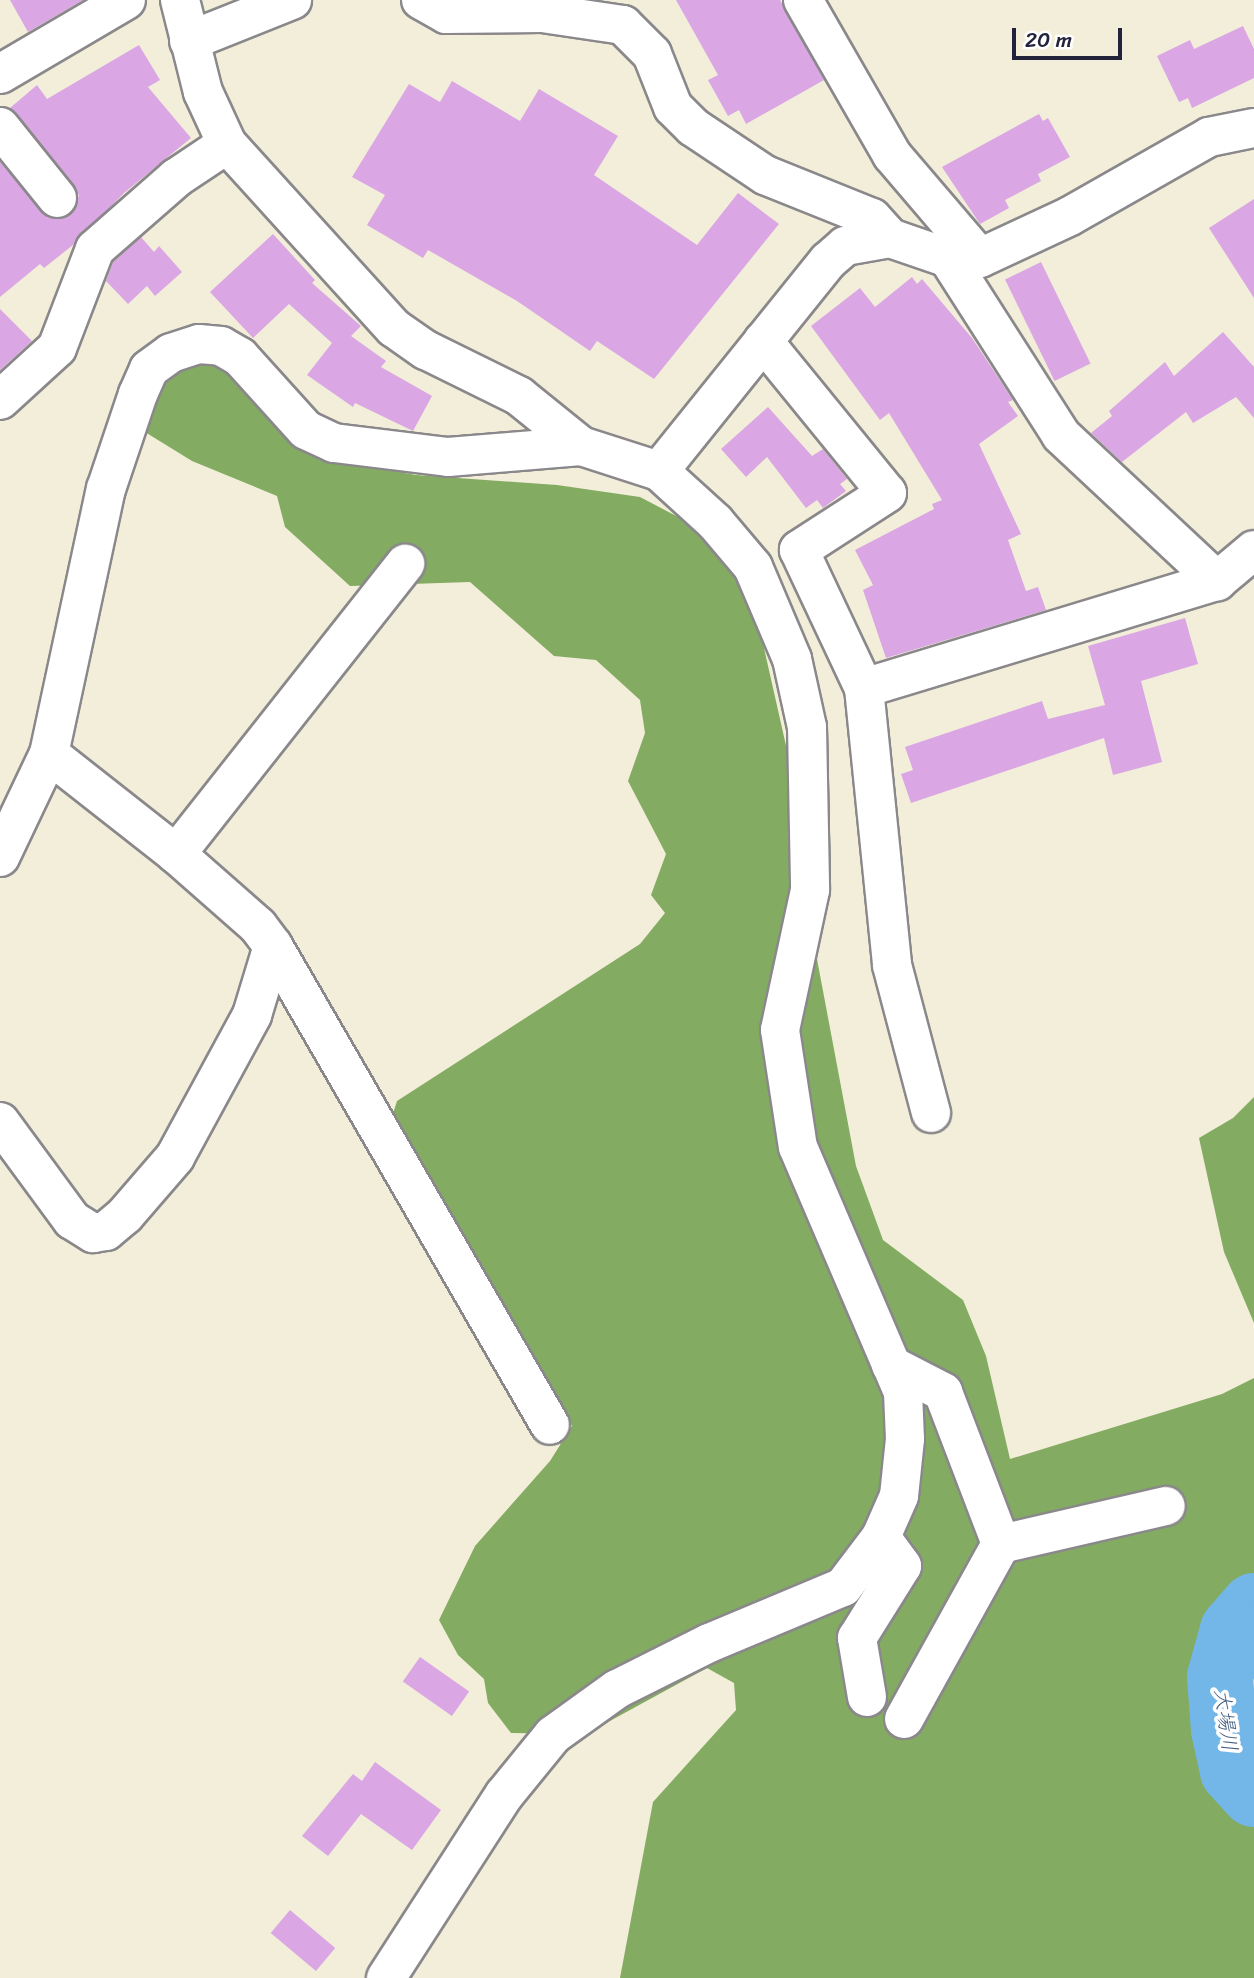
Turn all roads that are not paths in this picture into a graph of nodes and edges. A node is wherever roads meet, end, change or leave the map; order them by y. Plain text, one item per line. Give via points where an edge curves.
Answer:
1 (126, 0) edge
2 (180, 0) edge
3 (292, 0) edge
4 (421, 0) edge
5 (803, 0) edge
6 (189, 41) junction
7 (0, 74) edge
8 (0, 127) edge
9 (1254, 128) edge
10 (227, 144) junction
11 (57, 198) dead end
12 (890, 238) junction
13 (964, 258) junction
14 (763, 341) junction
15 (0, 400) edge
16 (581, 446) junction
17 (659, 471) junction
18 (799, 550) junction
19 (1254, 550) edge
20 (405, 564) dead end
21 (756, 575) junction
22 (1217, 581) junction
23 (864, 688) junction
24 (48, 754) junction
25 (176, 855) junction
26 (0, 857) edge
27 (273, 946) junction
28 (932, 1114) dead end
29 (0, 1122) edge
30 (891, 1365) junction
31 (550, 1425) dead end
32 (1166, 1506) dead end
33 (881, 1537) junction
34 (1000, 1544) junction
35 (867, 1697) dead end
36 (904, 1719) dead end
37 (386, 1978) edge

1 - 7 street
2 - 6 street
3 - 6 street
4 - 12 street via 446,14 542,13 623,25 652,54 673,107 693,127 765,175 872,218
5 - 13 street via 892,155
6 - 10 street via 203,92
8 - 11 street
9 - 13 street via 1209,137 1070,216
10 - 15 street via 176,178 95,249 57,348
10 - 16 street via 394,328 426,350 519,396
12 - 13 street
12 - 14 street via 845,246
13 - 22 street via 1061,435
14 - 17 street
14 - 18 street via 887,493
16 - 17 street
16 - 24 street via 448,457 334,443 306,430 258,373 221,346 199,344 171,353 149,369 106,488
17 - 21 street via 715,522
18 - 21 street
18 - 23 street
19 - 22 street
20 - 25 street
21 - 30 street via 792,659 807,727 810,890 780,1030 798,1147
22 - 23 street
23 - 28 street via 892,965
24 - 25 street
24 - 26 street
25 - 27 street via 258,926
27 - 29 street via 252,1015 175,1157 106,1231 93,1233 72,1220
27 - 31 street
30 - 33 street via 903,1392 905,1439 899,1496
30 - 34 street via 943,1392
32 - 34 street
33 - 35 street via 902,1566 857,1638
33 - 37 street via 843,1587 709,1643 617,1689 553,1735 504,1796
34 - 36 street

